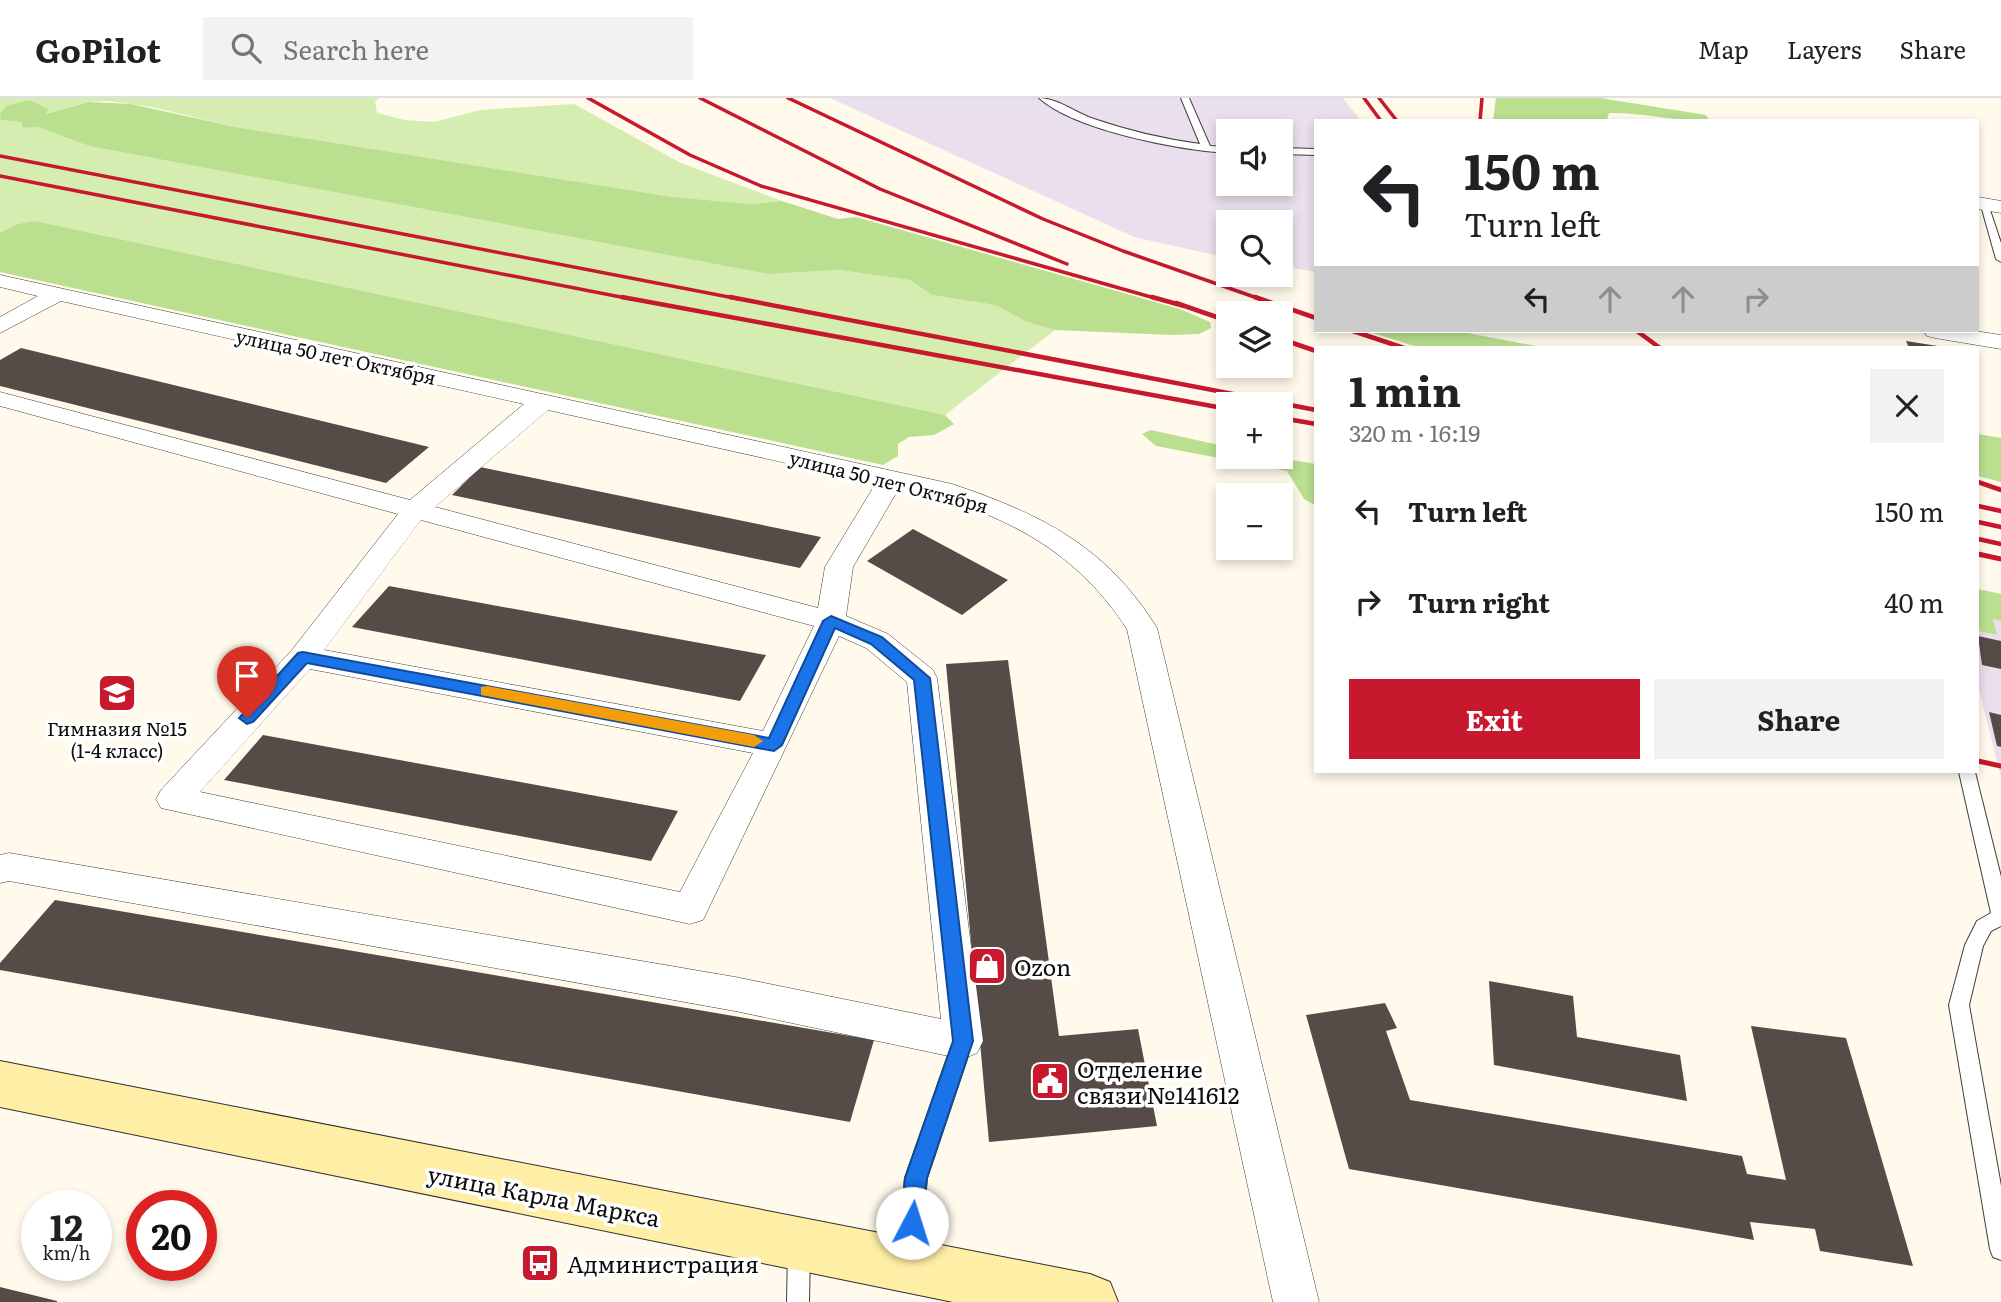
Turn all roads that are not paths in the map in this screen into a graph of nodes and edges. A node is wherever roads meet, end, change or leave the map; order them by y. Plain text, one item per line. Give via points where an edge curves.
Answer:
1 (1043, 98) edge
2 (1185, 98) edge
3 (1207, 149) junction
4 (1216, 149) edge
5 (1293, 151) edge
6 (1314, 152) edge
7 (1987, 205) edge
8 (2001, 259) edge
9 (0, 281) edge
10 (58, 294) junction
11 (0, 326) edge
12 (1947, 333) edge
13 (2001, 342) edge
14 (0, 399) edge
15 (543, 401) junction
16 (891, 480) junction
17 (415, 510) junction
18 (831, 621) junction
19 (303, 657) junction
20 (774, 745) junction
21 (1967, 773) edge
22 (0, 869) edge
23 (2001, 916) edge
24 (963, 1041) junction
25 (0, 1084) edge
26 (799, 1245) junction
27 (2001, 1249) edge
28 (908, 1267) junction
29 (798, 1302) edge
30 (1090, 1302) edge
31 (1296, 1302) edge

1 - 3 lane via 1063,110 1131,132
2 - 3 lane
3 - 4 lane
5 - 6 lane
7 - 8 lane
9 - 10 street, улица 50 лет Октября
10 - 11 street
10 - 15 street, улица 50 лет Октября
12 - 13 street
14 - 17 street
15 - 16 street, улица 50 лет Октября
15 - 17 street
16 - 18 street via 839,566
16 - 31 street, улица 50 лет Октября via 997,507 1053,534 1106,577 1142,628
17 - 18 street
17 - 19 street
18 - 20 street
18 - 24 street via 877,641 922,678
19 - 20 street
19 - 20 street via 173,799 690,909
21 - 23 lane
22 - 24 street via 735,994
23 - 27 lane via 1984,926 1974,946 1959,1005
24 - 28 lane via 916,1178
25 - 26 street, улица Карла Маркса
26 - 28 street, улица Карла Маркса
26 - 29 lane
28 - 30 street, улица Карла Маркса

